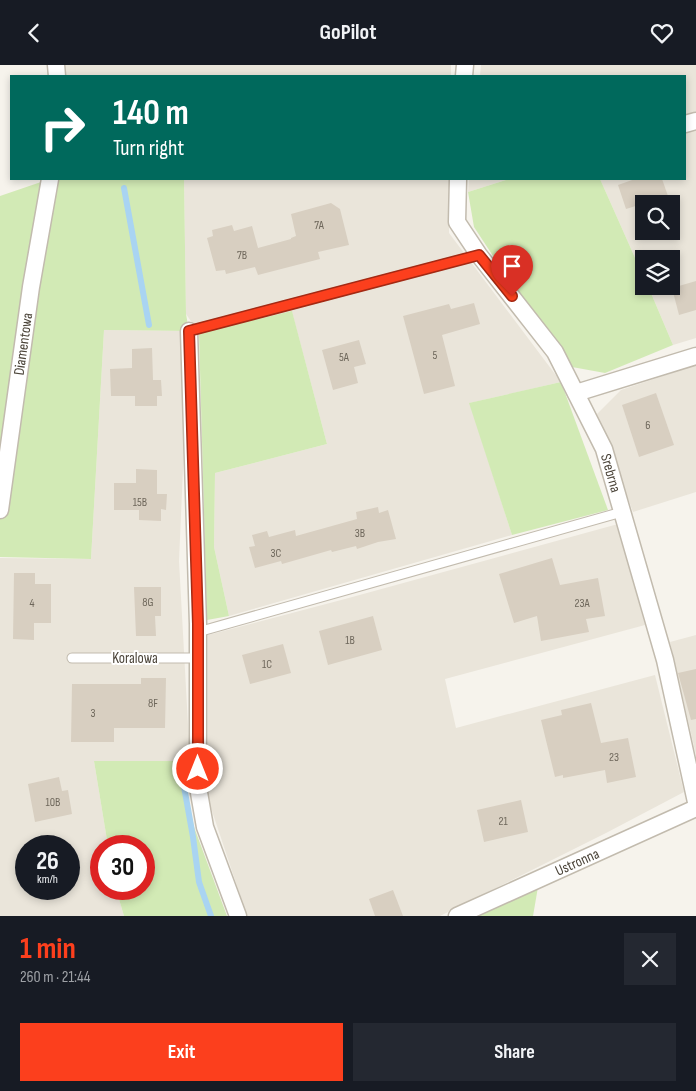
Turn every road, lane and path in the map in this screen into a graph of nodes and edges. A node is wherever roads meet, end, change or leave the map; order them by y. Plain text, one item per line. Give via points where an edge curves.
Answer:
1 (50, 180) edge
2 (458, 180) edge
3 (479, 255) junction
4 (189, 331) joint
5 (696, 356) edge
6 (576, 393) junction
7 (0, 510) edge
8 (622, 512) junction
9 (198, 632) junction
10 (72, 658) dead end
11 (198, 659) junction
12 (696, 802) edge
13 (696, 808) edge
14 (238, 916) edge
15 (458, 916) edge

1 - 7 street, Diamentowa via 31,287
2 - 3 street, Srebrna via 457,222
3 - 4 lane
3 - 6 street, Srebrna via 555,352
4 - 9 street
5 - 6 street
6 - 8 street, Srebrna via 604,449
8 - 9 lane
8 - 12 street, Srebrna via 664,660
9 - 11 street
10 - 11 lane, Koralowa
11 - 14 street via 198,787 205,827
13 - 15 street, Ustronna

